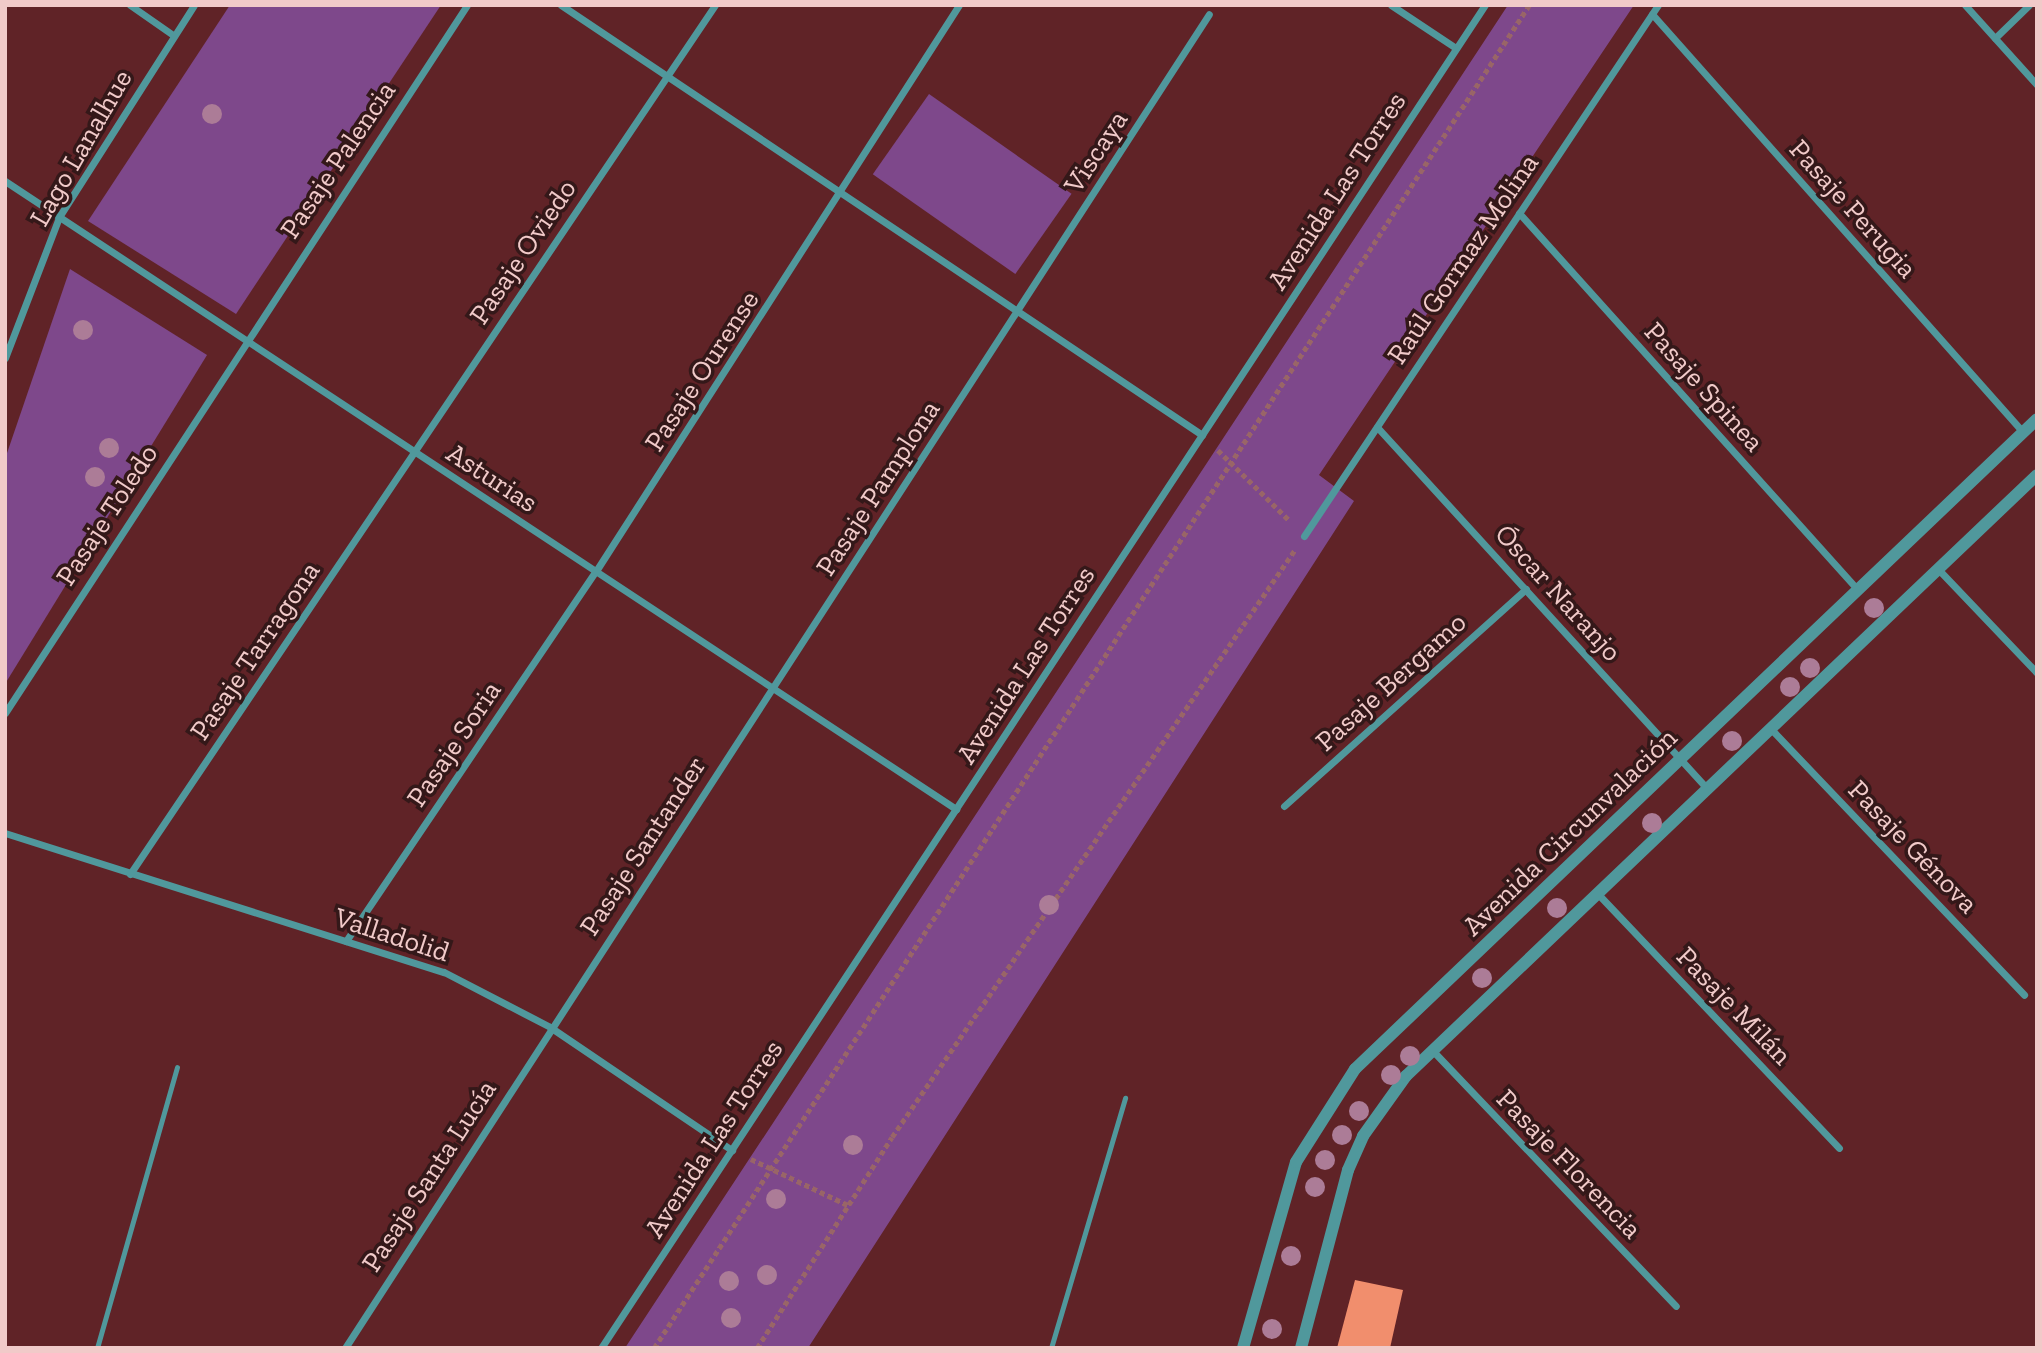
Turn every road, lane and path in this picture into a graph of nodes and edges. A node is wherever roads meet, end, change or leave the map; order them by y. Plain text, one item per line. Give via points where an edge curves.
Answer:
1 (130, 5) edge
2 (194, 5) edge
3 (467, 5) edge
4 (561, 5) edge
5 (715, 5) edge
6 (959, 5) edge
7 (1391, 5) edge
8 (1485, 5) edge
9 (1530, 5) edge
10 (1658, 5) edge
11 (1965, 5) edge
12 (2029, 5) edge
13 (1209, 14) dead end
14 (1652, 14) junction
15 (173, 35) junction
16 (1995, 38) junction
17 (1456, 48) junction
18 (667, 76) junction
19 (2037, 85) edge
20 (5, 181) edge
21 (843, 194) junction
22 (1519, 213) junction
23 (59, 217) junction
24 (1019, 312) junction
25 (244, 339) junction
26 (5, 358) edge
27 (2037, 419) edge
28 (1377, 426) junction
29 (2023, 432) junction
30 (1202, 435) junction
31 (414, 451) junction
32 (1231, 463) junction
33 (2037, 475) edge
34 (1304, 536) junction
35 (1938, 569) junction
36 (596, 571) junction
37 (1526, 589) junction
38 (1858, 590) junction
39 (2037, 673) edge
40 (772, 688) junction
41 (5, 713) edge
42 (1771, 729) junction
43 (1681, 759) junction
44 (1708, 789) junction
45 (1284, 806) dead end
46 (956, 809) junction
47 (5, 833) edge
48 (130, 874) junction
49 (1598, 894) junction
50 (346, 941) junction
51 (2024, 995) dead end
52 (550, 1027) junction
53 (1433, 1051) junction
54 (177, 1067) dead end
55 (1125, 1098) dead end
56 (1839, 1148) dead end
57 (732, 1150) junction
58 (771, 1168) junction
59 (848, 1205) junction
60 (1676, 1306) dead end
61 (97, 1348) edge
62 (345, 1348) edge
63 (601, 1348) edge
64 (654, 1348) edge
65 (757, 1348) edge
66 (1051, 1348) edge
67 (1243, 1348) edge
68 (1301, 1348) edge

1 - 15 street
2 - 15 street, Lago Lanalhue
3 - 25 street, Pasaje Palencia
4 - 18 street
5 - 18 street, Pasaje Oviedo
6 - 21 street
7 - 17 street
8 - 17 street, Avenida Las Torres
9 - 32 path
10 - 14 street, Raúl Gormaz Molina
11 - 16 street
12 - 16 street
13 - 24 street, Viscaya
14 - 22 street, Raúl Gormaz Molina
14 - 29 street, Pasaje Perugia
15 - 23 street, Lago Lanalhue
16 - 19 street
17 - 30 street, Avenida Las Torres
18 - 21 street
18 - 31 street, Pasaje Oviedo
20 - 23 street, Asturias
21 - 24 street
21 - 36 street, Pasaje Ourense
22 - 28 street, Raúl Gormaz Molina
22 - 38 street, Pasaje Spinea
23 - 25 street, Asturias
23 - 26 street, Lago Lanalhue
24 - 30 street
24 - 40 street, Pasaje Pamplona
25 - 31 street, Asturias
25 - 41 street, Pasaje Toledo
27 - 29 street, Avenida Circunvalación
28 - 34 street, Raúl Gormaz Molina
28 - 37 street, Óscar Naranjo
29 - 38 street, Avenida Circunvalación
30 - 32 path
30 - 46 street, Avenida Las Torres
31 - 36 street, Asturias
31 - 48 street, Pasaje Tarragona
32 - 34 path
32 - 58 path
33 - 35 street
34 - 59 path
35 - 39 street
35 - 42 street
36 - 40 street, Asturias
36 - 50 street, Pasaje Soria
37 - 43 street, Óscar Naranjo
37 - 45 street, Pasaje Bergamo
38 - 43 street, Avenida Circunvalación
40 - 46 street, Asturias
40 - 52 street, Pasaje Santander
42 - 44 street
42 - 51 street, Pasaje Génova
43 - 44 street, Óscar Naranjo
43 - 67 street, Avenida Circunvalación via 1380,1044 1333,1097 1292,1174
44 - 49 street
46 - 57 street, Avenida Las Torres
47 - 48 street, Valladolid
48 - 50 street, Valladolid
49 - 53 street
49 - 56 street, Pasaje Milán
50 - 52 street, Valladolid via 444,972
52 - 57 street, Valladolid
52 - 62 street, Pasaje Santa Lucía
53 - 60 street, Pasaje Florencia
53 - 68 street via 1382,1105 1363,1136
54 - 61 lane
55 - 66 lane
57 - 58 path
57 - 63 street, Avenida Las Torres
58 - 59 path
58 - 64 path
59 - 65 path

